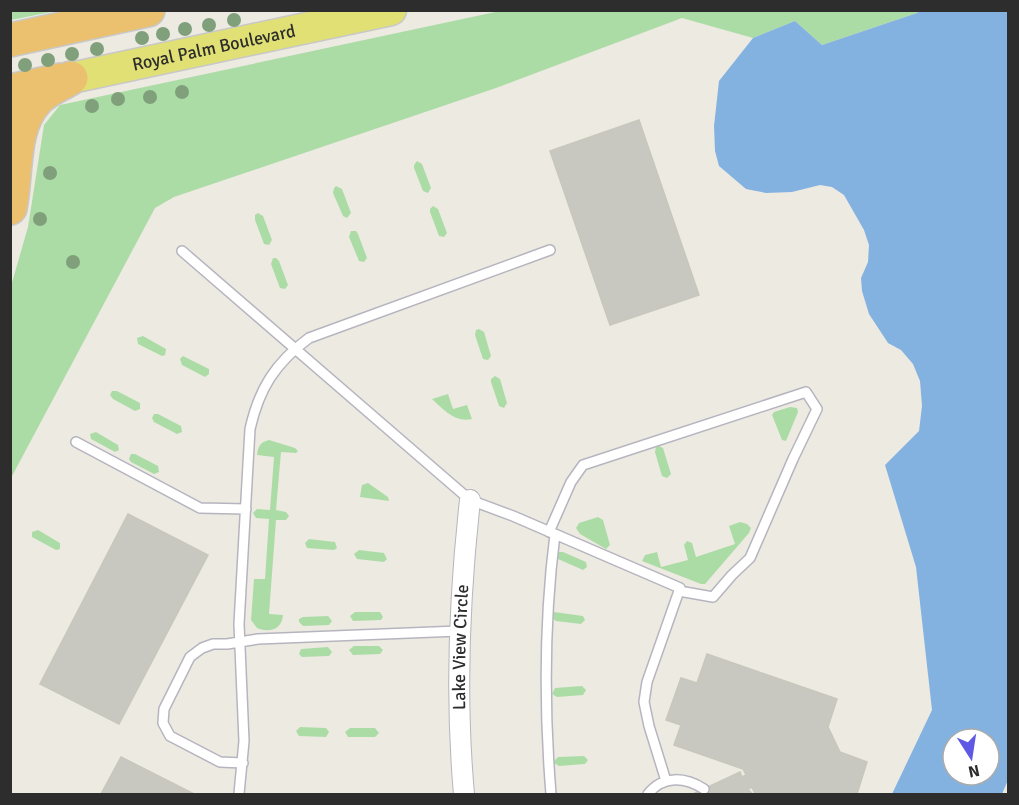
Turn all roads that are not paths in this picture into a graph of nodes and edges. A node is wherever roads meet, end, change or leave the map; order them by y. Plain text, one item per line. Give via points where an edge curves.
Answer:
1 (148, 10) edge
2 (391, 10) edge
3 (10, 40) edge
4 (71, 78) junction
5 (10, 91) edge
6 (10, 208) edge
7 (550, 250) dead end
8 (182, 251) dead end
9 (295, 348) junction
10 (76, 442) dead end
11 (471, 500) junction
12 (246, 509) junction
13 (552, 533) junction
14 (679, 591) junction
15 (459, 632) junction
16 (240, 642) junction
17 (243, 763) junction
18 (666, 781) junction
19 (704, 789) dead end
20 (239, 795) edge
21 (464, 795) edge
22 (551, 795) edge
23 (648, 795) edge

1 - 3 highway
2 - 4 main road, Royal Palm Boulevard
4 - 5 highway
4 - 6 highway via 36,100 26,116 19,138
7 - 9 lane via 309,338
8 - 9 lane
9 - 11 lane
9 - 12 lane via 276,369 255,405
10 - 12 lane via 201,508
11 - 13 lane
11 - 15 street, Lake View Circle
12 - 16 lane
13 - 14 lane via 680,588
13 - 14 lane via 571,482 584,465 806,392 817,409 750,558 713,597
13 - 22 lane via 547,594 546,731
14 - 18 lane via 646,682 644,702
15 - 16 lane
15 - 21 street, Lake View Circle
16 - 17 lane
16 - 17 lane via 213,644 190,657 164,709 163,723 170,736 220,762
17 - 20 lane
18 - 19 lane via 681,779
18 - 23 lane

